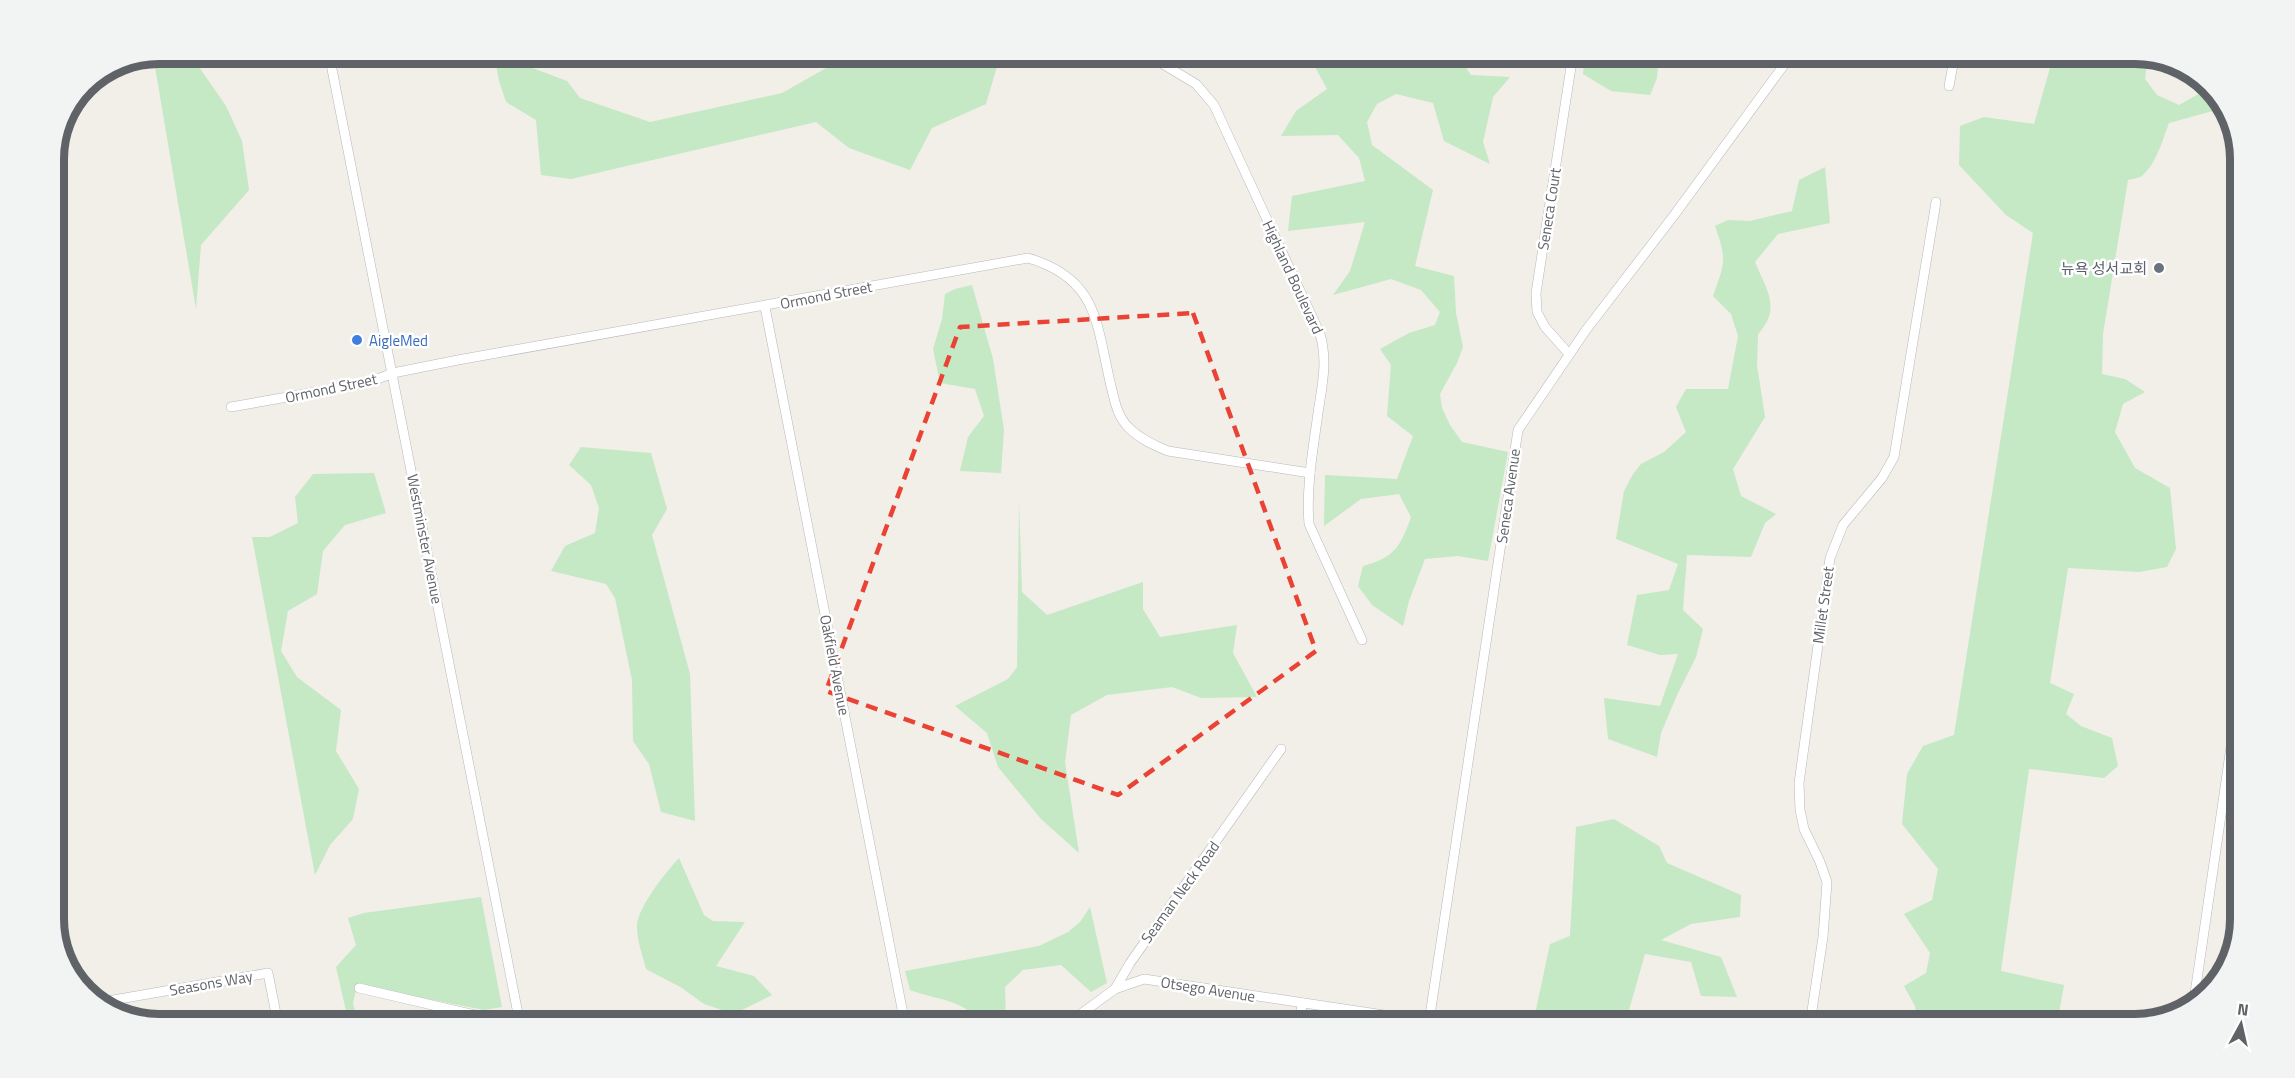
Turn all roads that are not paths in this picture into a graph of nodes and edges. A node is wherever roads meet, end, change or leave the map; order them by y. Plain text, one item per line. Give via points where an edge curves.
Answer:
1 (331, 64) edge
2 (1163, 64) edge
3 (1571, 64) edge
4 (1785, 64) edge
5 (1952, 64) edge
6 (1949, 86) dead end
7 (1936, 202) dead end
8 (765, 307) junction
9 (1569, 354) junction
10 (393, 373) junction
11 (231, 407) dead end
12 (1310, 473) junction
13 (1362, 640) dead end
14 (1281, 749) dead end
15 (2230, 753) edge
16 (359, 988) dead end
17 (1115, 989) junction
18 (2195, 992) edge
19 (111, 1000) edge
20 (1302, 1003) junction
21 (276, 1014) edge
22 (471, 1014) edge
23 (518, 1014) edge
24 (902, 1014) edge
25 (1081, 1014) edge
26 (1300, 1014) edge
27 (1376, 1014) edge
28 (1430, 1014) edge
29 (1811, 1014) edge

1 - 10 street, Westminster Avenue
2 - 12 street, Highland Boulevard via 1196,84 1214,105 1320,334 1324,373
3 - 9 street, Seneca Court via 1536,293 1537,312 1545,327
4 - 9 street, Seneca Avenue
5 - 6 street
7 - 29 street, Millet Street via 1894,457 1843,525 1830,558 1799,783 1804,829 1827,882
8 - 10 street, Ormond Street
8 - 12 street, Ormond Street via 1008,261 1028,258 1045,263 1082,290 1093,309 1117,411 1128,428 1146,442 1168,451
8 - 24 street, Oakfield Avenue
9 - 28 street, Seneca Avenue via 1518,430
10 - 11 street, Ormond Street via 367,383
10 - 23 street, Westminster Avenue
12 - 13 street, Highland Boulevard via 1309,524
14 - 17 street, Seaman Neck Road
15 - 18 street
16 - 22 street
17 - 20 street, Otsego Avenue via 1144,979
17 - 25 street, Seaman Neck Road
19 - 21 street, Seasons Way via 268,973
20 - 26 street
20 - 27 street, Otsego Avenue

